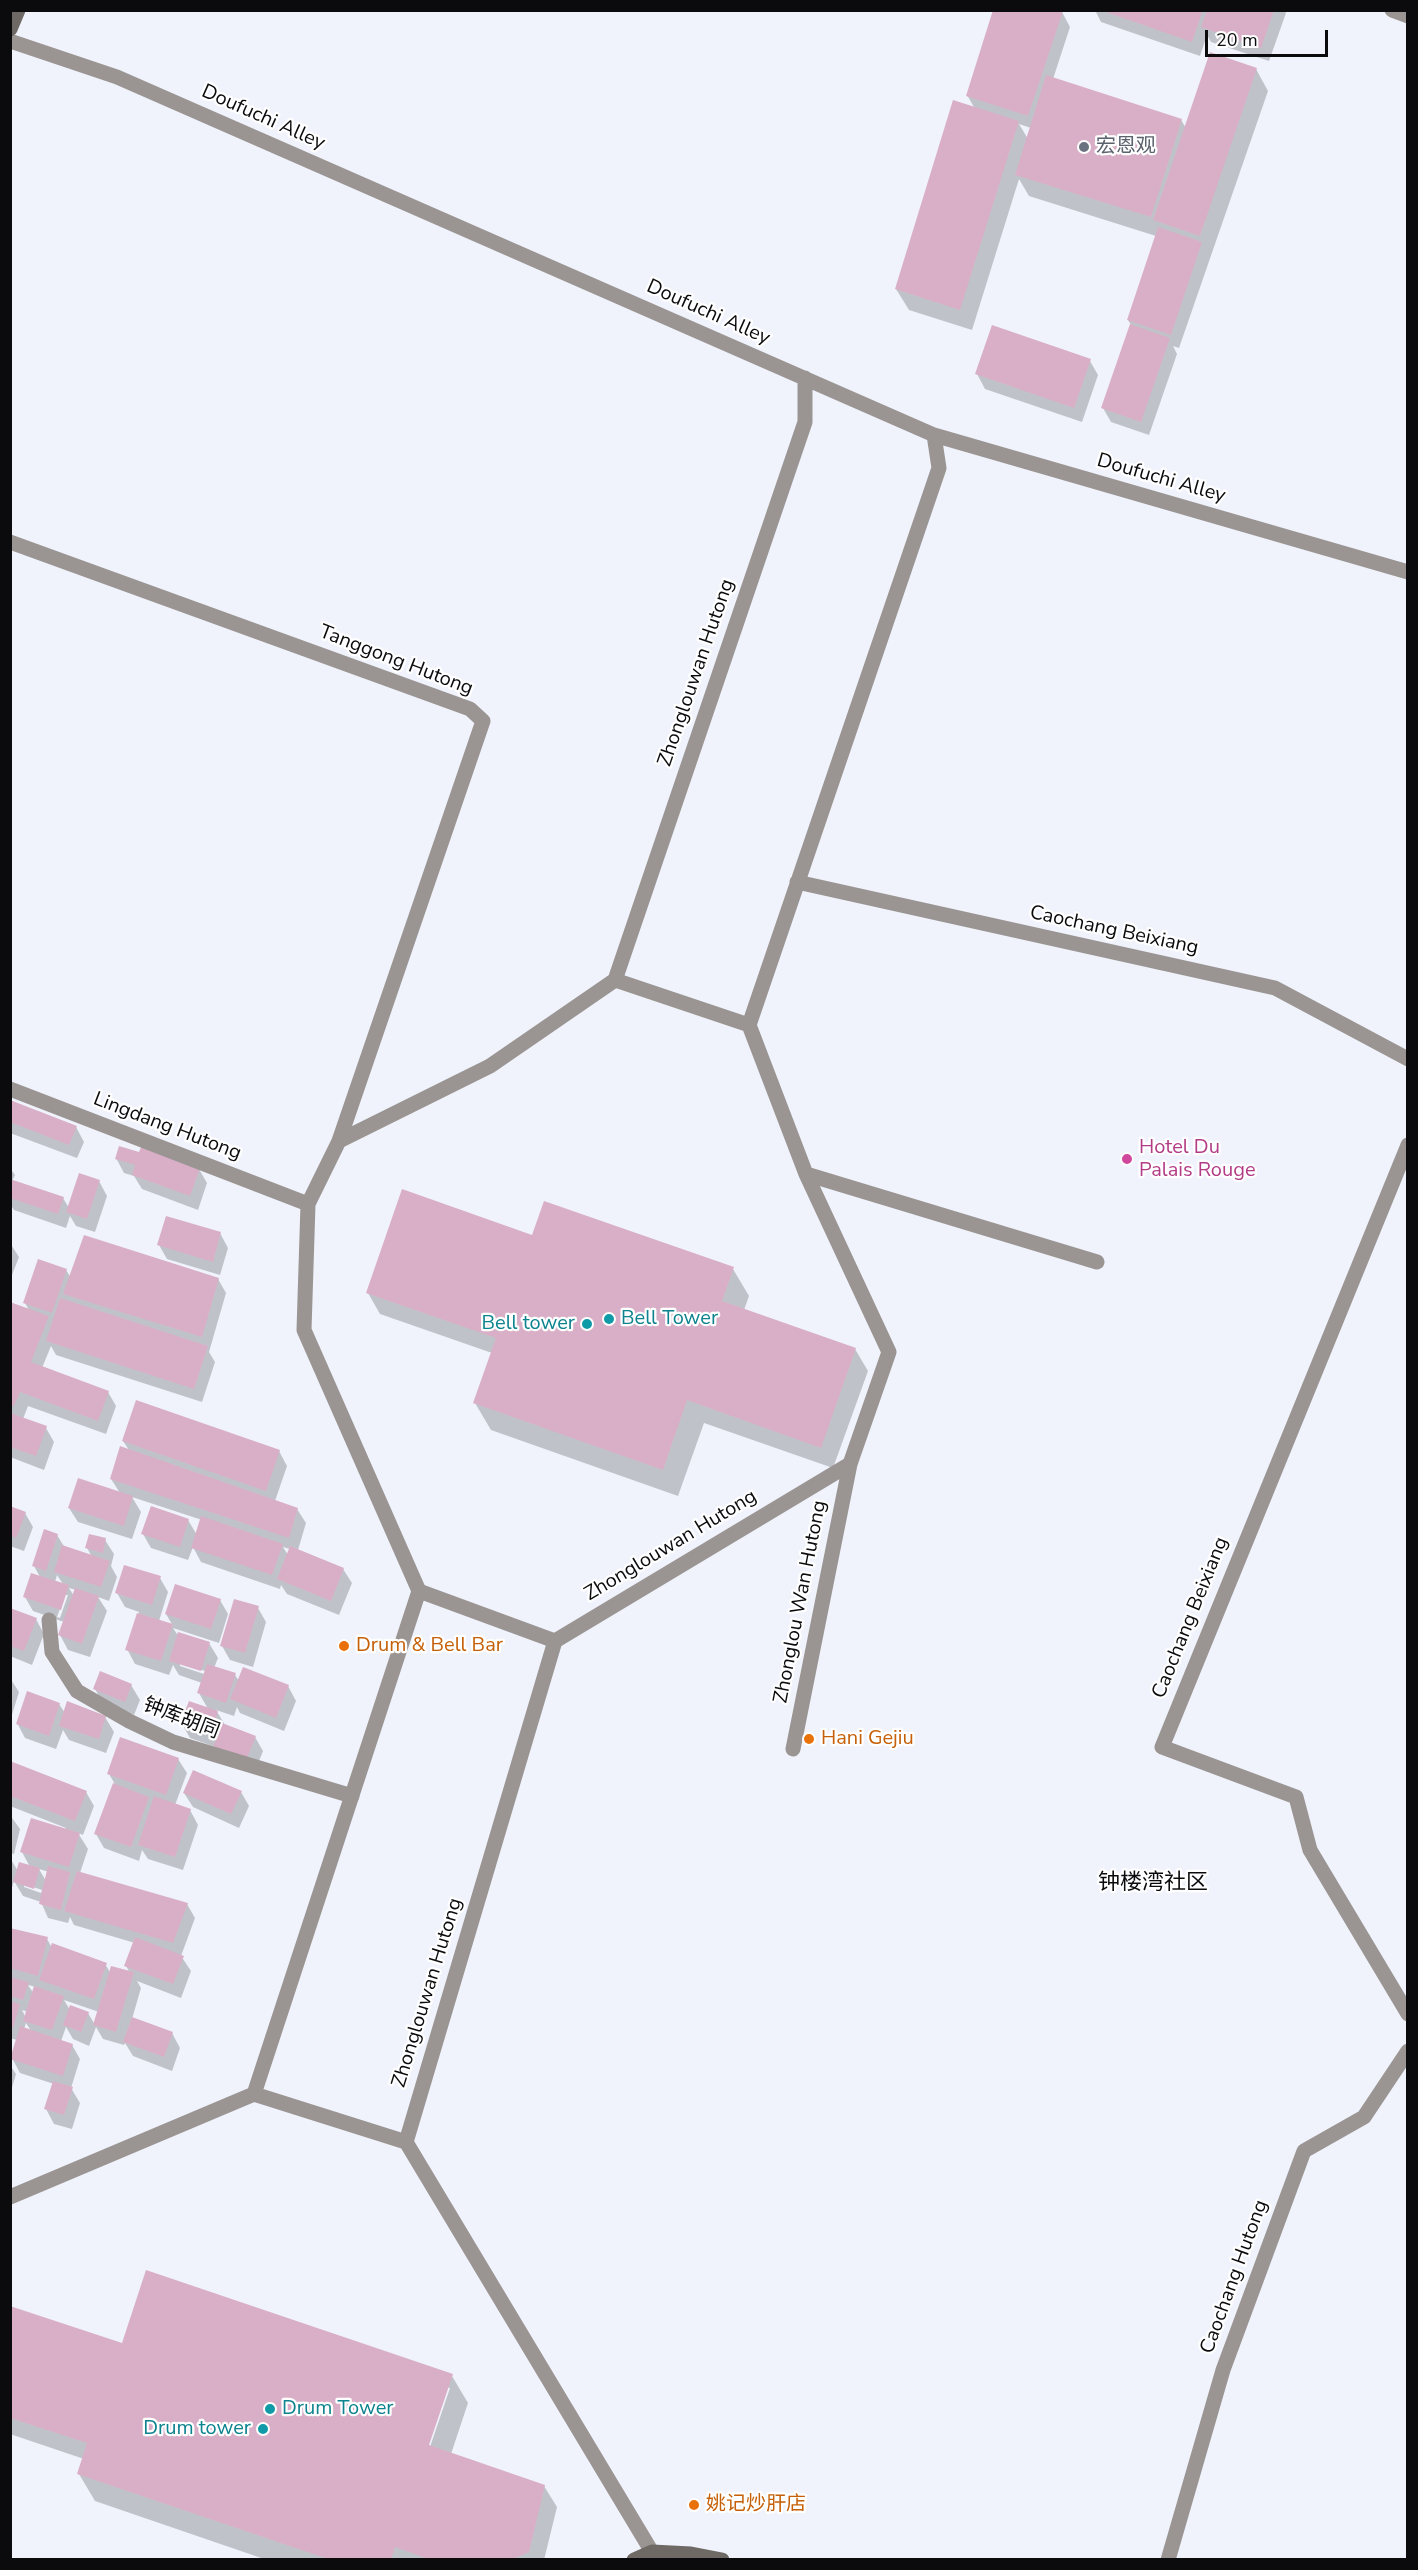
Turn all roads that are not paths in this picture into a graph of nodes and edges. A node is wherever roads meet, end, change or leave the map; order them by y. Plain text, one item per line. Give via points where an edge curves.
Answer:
1 (18, 10) edge
2 (1392, 10) edge
3 (1407, 16) edge
4 (10, 29) edge
5 (10, 41) edge
6 (805, 378) junction
7 (934, 435) junction
8 (10, 542) edge
9 (1407, 573) edge
10 (797, 882) junction
11 (615, 980) junction
12 (748, 1025) junction
13 (1407, 1059) edge
14 (10, 1089) edge
15 (339, 1141) junction
16 (1407, 1145) edge
17 (806, 1174) junction
18 (308, 1204) junction
19 (1097, 1262) dead end
20 (850, 1464) junction
21 (418, 1591) junction
22 (49, 1620) dead end
23 (555, 1641) junction
24 (793, 1749) dead end
25 (352, 1796) junction
26 (1407, 2014) edge
27 (1407, 2051) edge
28 (254, 2094) junction
29 (406, 2142) junction
30 (10, 2197) edge
31 (652, 2552) junction
32 (634, 2559) edge
33 (722, 2559) edge
34 (1168, 2559) edge

1 - 4 main road
2 - 3 street
5 - 6 street, Doufuchi Alley via 117,77
6 - 7 street, Doufuchi Alley
6 - 11 street, Zhonglouwan Hutong via 805,422
7 - 9 street, Doufuchi Alley
7 - 10 street via 939,468
8 - 15 street, Tanggong Hutong via 470,709 483,721
10 - 12 street
10 - 13 street, Caochang Beixiang via 1275,988
11 - 12 street
11 - 15 street via 490,1066
12 - 17 street
14 - 18 street, Lingdang Hutong
15 - 18 street
16 - 26 street, Caochang Beixiang via 1162,1747 1296,1797 1310,1850
17 - 19 street
17 - 20 street via 889,1352
18 - 21 street via 304,1330
20 - 23 street, Zhonglouwan Hutong
20 - 24 street, Zhonglou Wan Hutong
21 - 23 street
21 - 25 street
22 - 25 street, 钟库胡同 via 52,1652 76,1691 173,1742
23 - 29 street, Zhonglouwan Hutong
25 - 28 street
27 - 34 street, Caochang Hutong via 1364,2117 1304,2151 1223,2370
28 - 29 street
28 - 30 street
29 - 31 street
31 - 32 main road
31 - 33 main road

